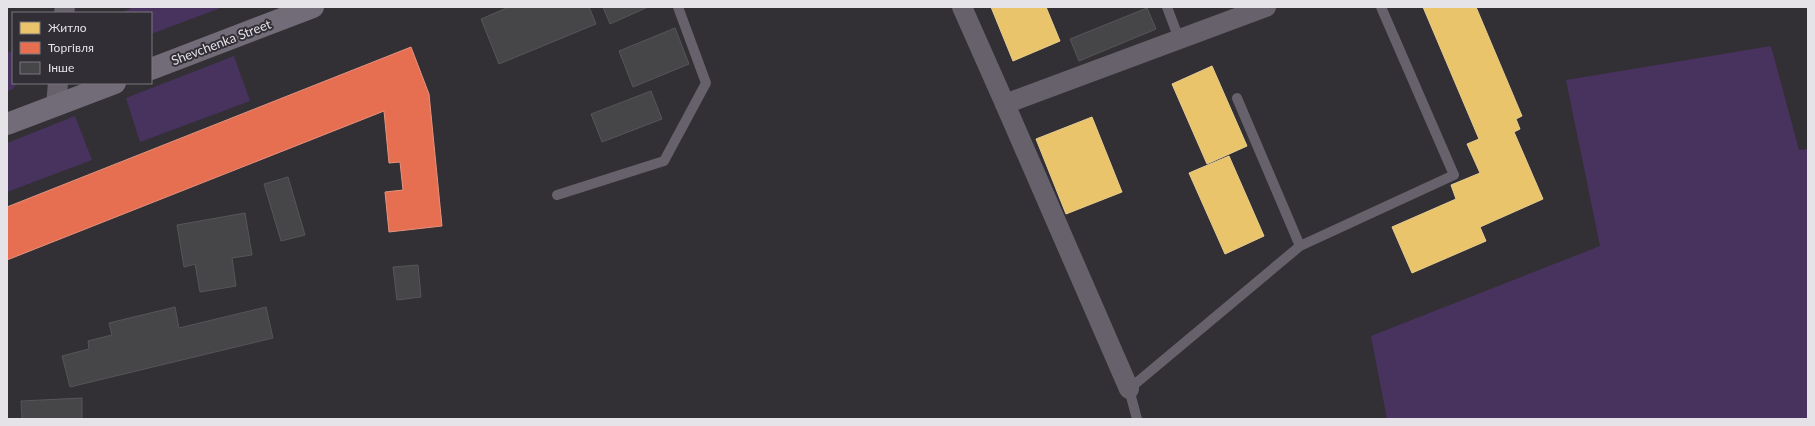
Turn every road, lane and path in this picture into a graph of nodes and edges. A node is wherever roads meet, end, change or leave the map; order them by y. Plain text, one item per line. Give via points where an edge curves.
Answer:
1 (313, 7) edge
2 (678, 7) edge
3 (962, 7) edge
4 (1167, 7) edge
5 (1266, 7) edge
6 (1381, 7) edge
7 (1179, 40) junction
8 (152, 69) edge
9 (58, 84) edge
10 (112, 84) edge
11 (1237, 98) dead end
12 (1005, 104) junction
13 (56, 105) junction
14 (7, 124) edge
15 (557, 195) dead end
16 (1300, 246) junction
17 (1129, 389) junction
18 (1137, 419) edge

1 - 8 main road, Shevchenka Street
2 - 15 lane via 706,83 664,161
3 - 12 street
4 - 7 lane
5 - 7 street
6 - 16 lane via 1454,175
7 - 12 street
9 - 13 street
10 - 13 main road
11 - 16 lane
12 - 17 street
13 - 14 main road
16 - 17 lane
17 - 18 lane

